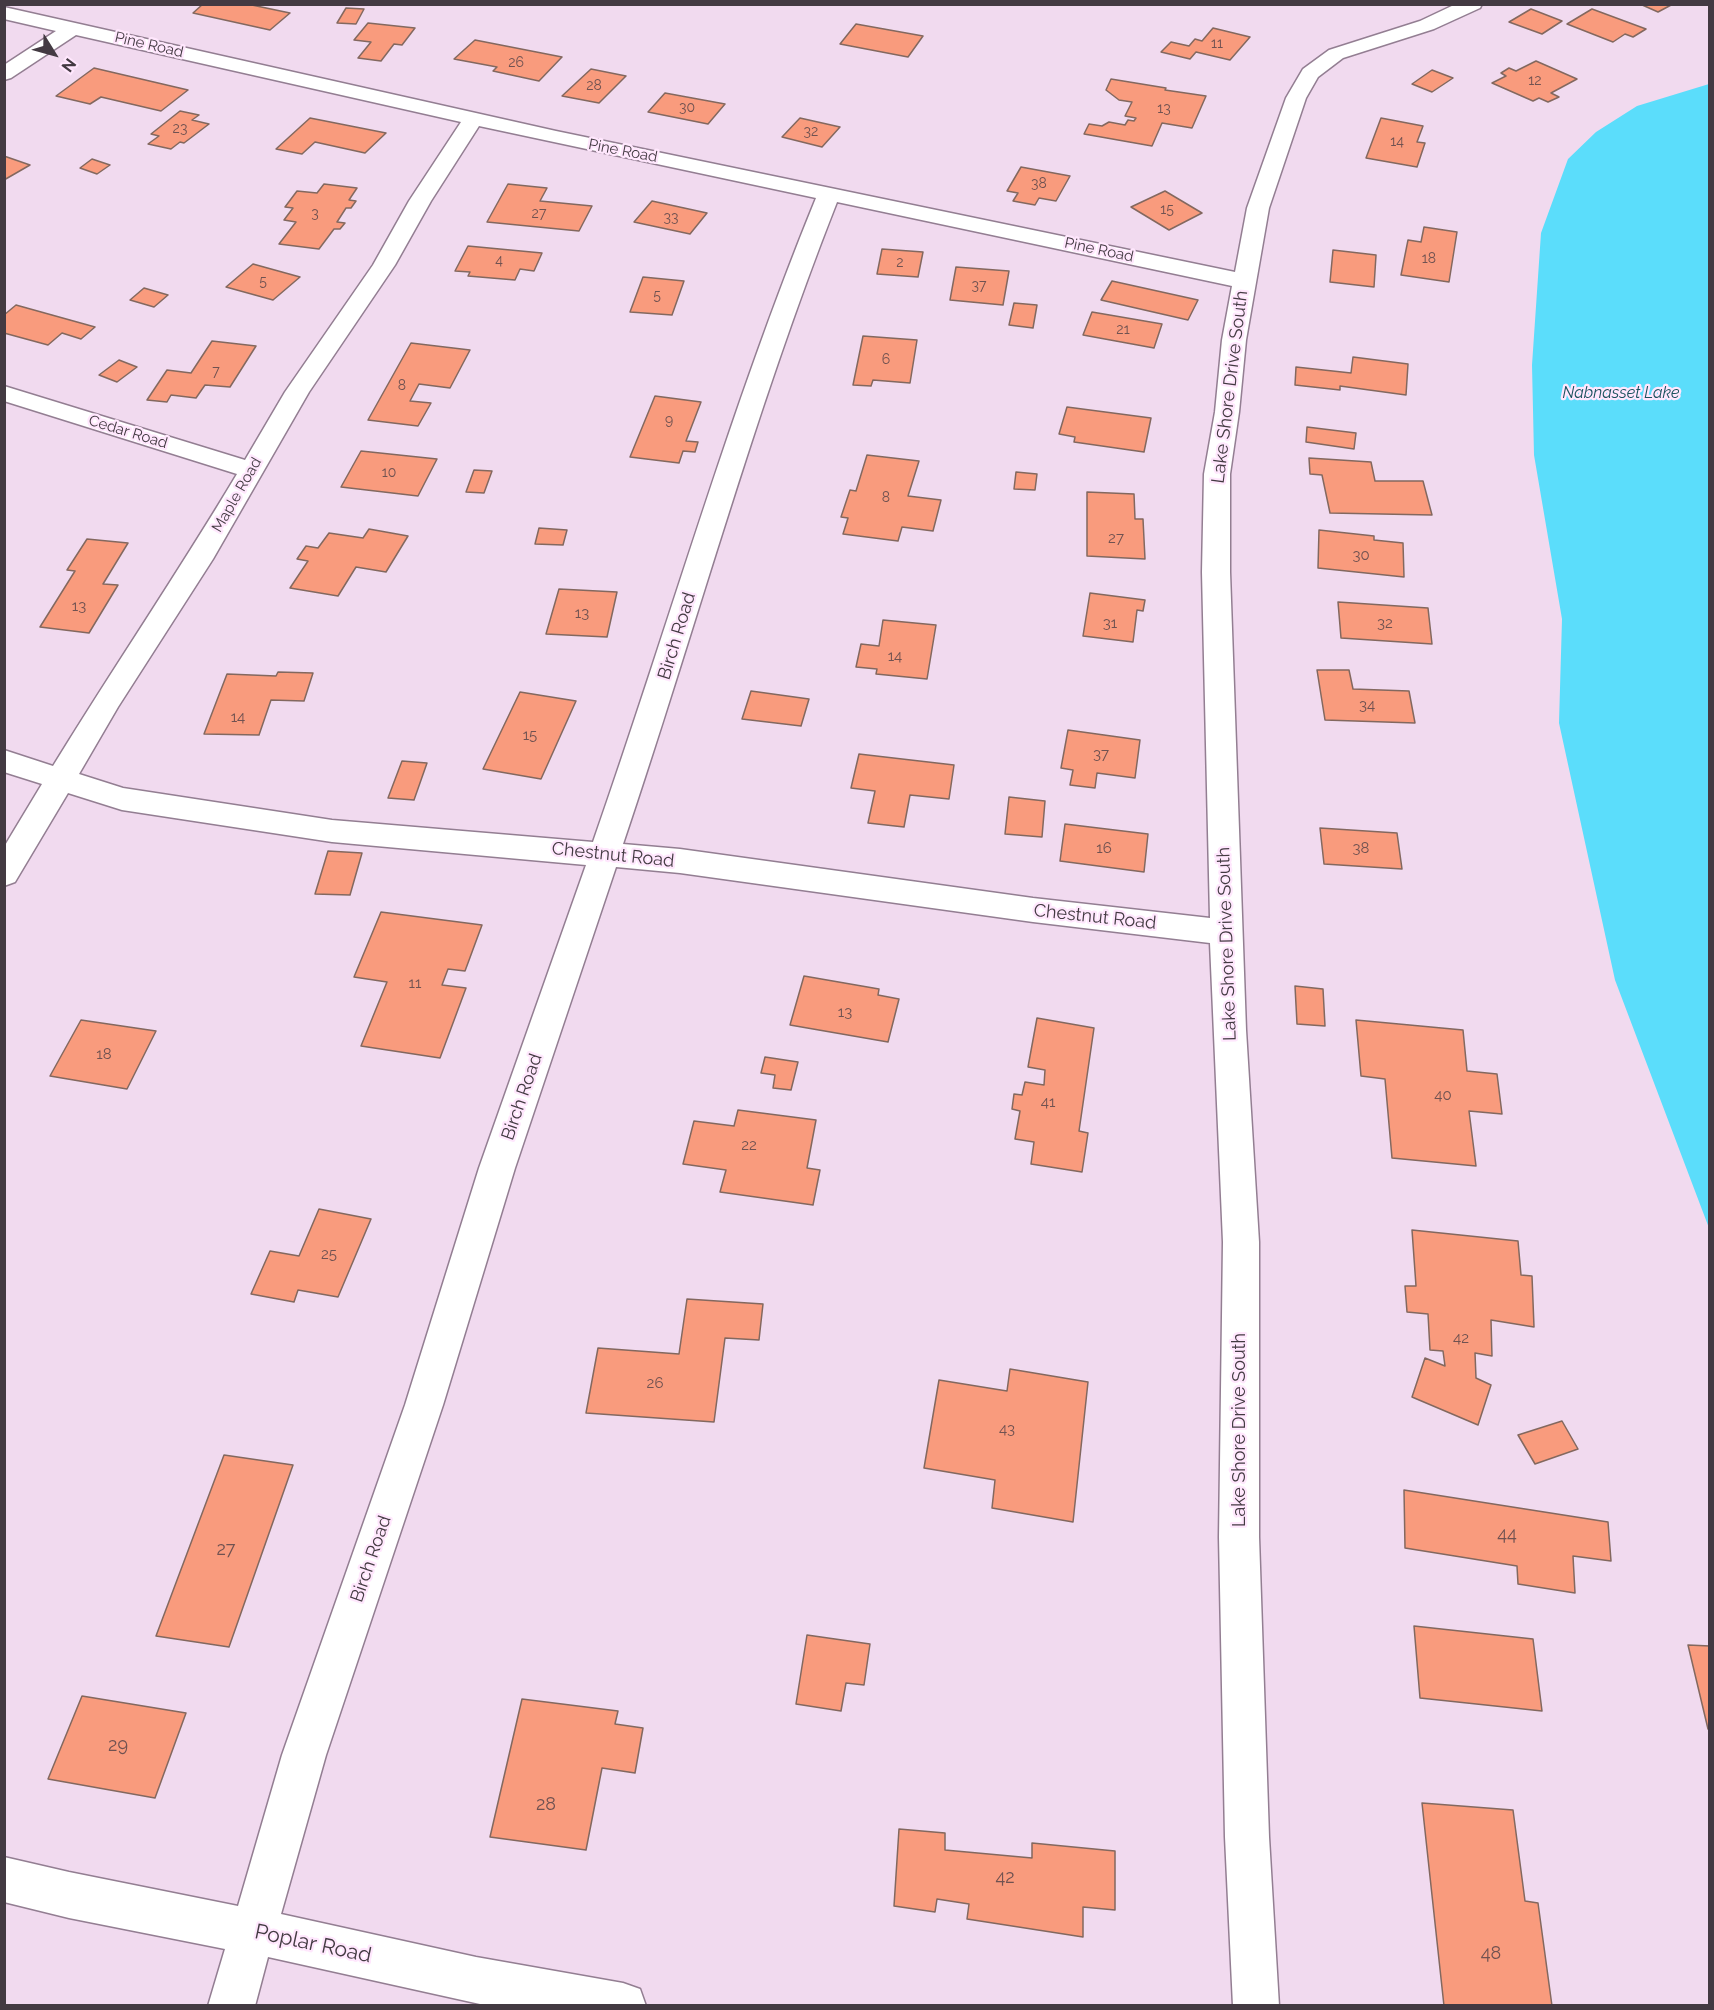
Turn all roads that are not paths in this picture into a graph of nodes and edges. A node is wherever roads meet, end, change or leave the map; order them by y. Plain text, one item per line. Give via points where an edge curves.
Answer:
1 (1473, 4) edge
2 (4, 13) edge
3 (74, 28) junction
4 (4, 74) edge
5 (474, 118) junction
6 (829, 194) junction
7 (1244, 280) junction
8 (4, 393) edge
9 (251, 470) junction
10 (4, 760) edge
11 (62, 779) junction
12 (606, 854) junction
13 (4, 874) edge
14 (1226, 932) junction
15 (4, 1879) edge
16 (252, 1931) junction
17 (231, 2006) edge
18 (623, 2006) edge
19 (1256, 2006) edge

1 - 7 street, Lake Shore Drive South via 1427,25 1336,54 1310,73 1296,98 1258,208
2 - 3 street, Pine Road
3 - 4 street
3 - 5 street, Pine Road
5 - 6 street, Pine Road
5 - 9 street, Maple Road
6 - 7 street, Pine Road
6 - 12 street, Birch Road via 758,384
7 - 14 street, Lake Shore Drive South via 1217,474
8 - 9 street, Cedar Road
9 - 11 street, Maple Road
10 - 11 street, Chestnut Road
11 - 12 street, Chestnut Road via 122,799 332,831
11 - 13 street, Maple Road
12 - 14 street, Chestnut Road
12 - 16 street, Birch Road via 497,1168 424,1405 304,1755
14 - 19 street, Lake Shore Drive South via 1241,1242 1239,1537
15 - 16 street, Poplar Road
16 - 17 street, Birch Road
16 - 18 street, Poplar Road via 477,1980

